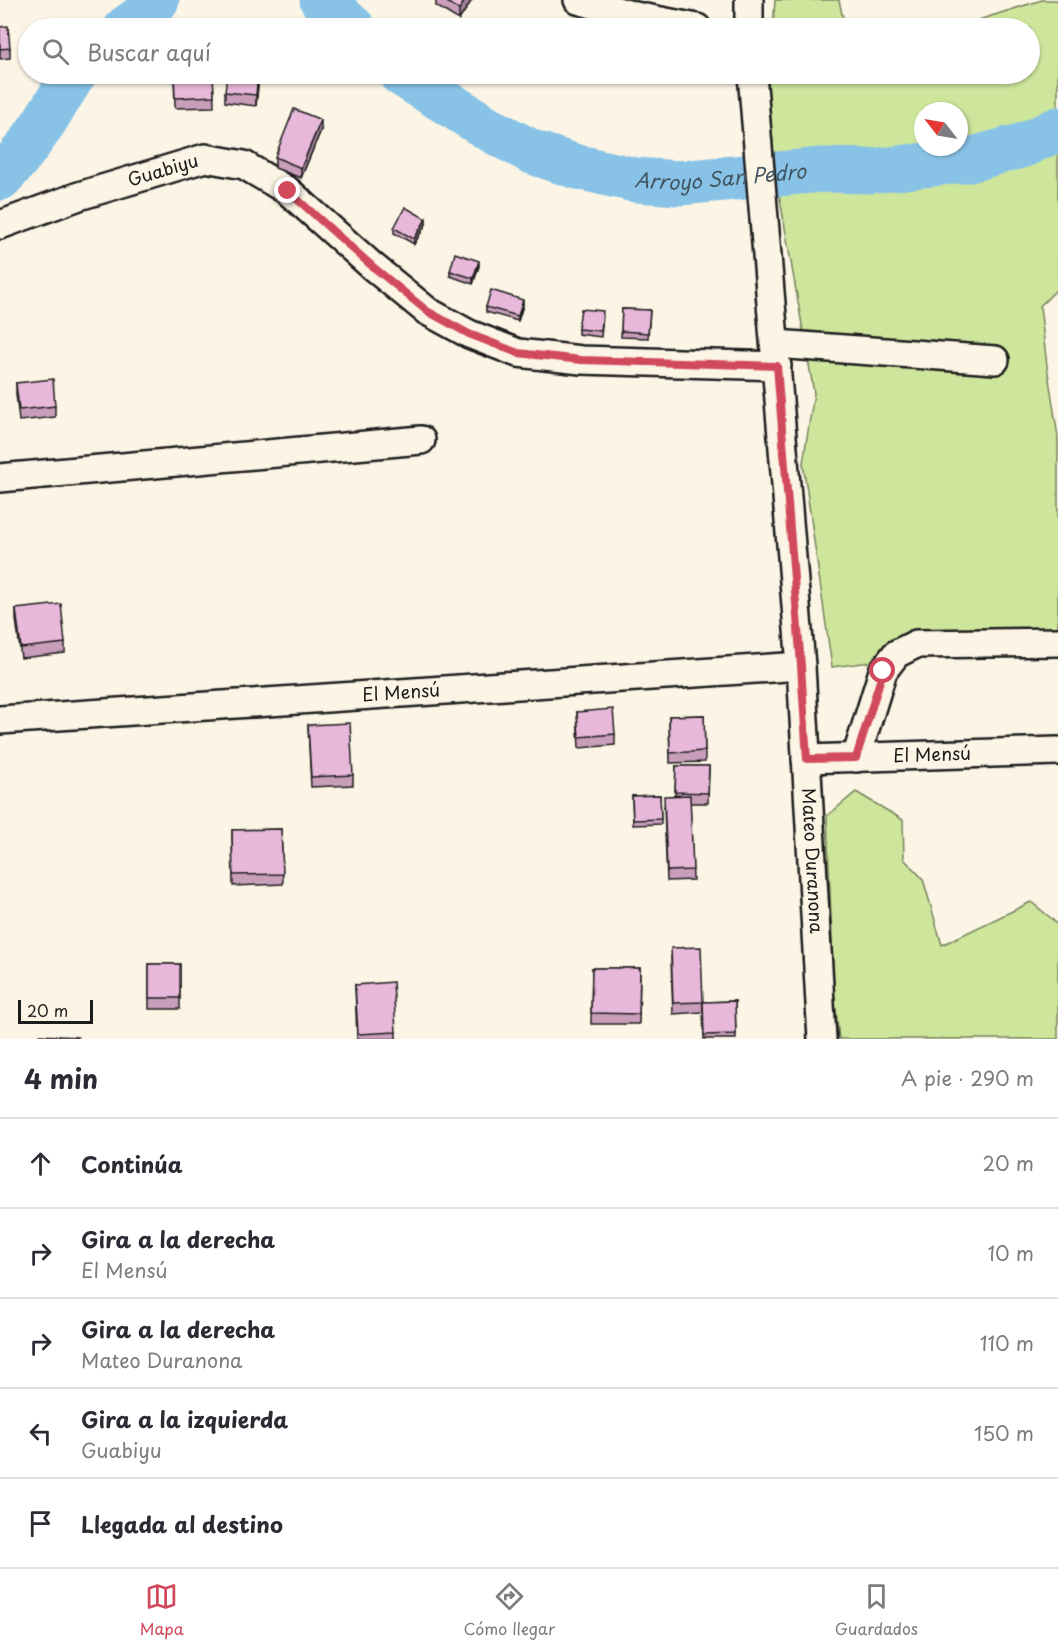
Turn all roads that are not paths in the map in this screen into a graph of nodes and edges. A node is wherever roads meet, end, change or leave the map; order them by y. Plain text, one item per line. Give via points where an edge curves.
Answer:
1 (578, 0) edge
2 (749, 0) edge
3 (645, 18) edge
4 (749, 18) edge
5 (753, 84) edge
6 (0, 225) edge
7 (776, 355) junction
8 (995, 360) dead end
9 (421, 440) dead end
10 (0, 478) edge
11 (1058, 642) edge
12 (801, 666) junction
13 (0, 720) edge
14 (1058, 751) edge
15 (856, 758) junction
16 (807, 759) junction
17 (822, 1039) edge

1 - 3 street
2 - 4 street
5 - 7 street, Mateo Duranona
6 - 7 street, Guabiyu via 79,196 205,158 243,165 288,191 427,311 469,334 518,353 581,360
7 - 8 street, Guabiyu
7 - 12 street, Mateo Duranona
9 - 10 street
11 - 15 street via 916,644 896,654 883,671
12 - 13 street, El Mensú
12 - 16 street, Mateo Duranona
14 - 15 street, El Mensú
15 - 16 street, El Mensú
16 - 17 street, Mateo Duranona

